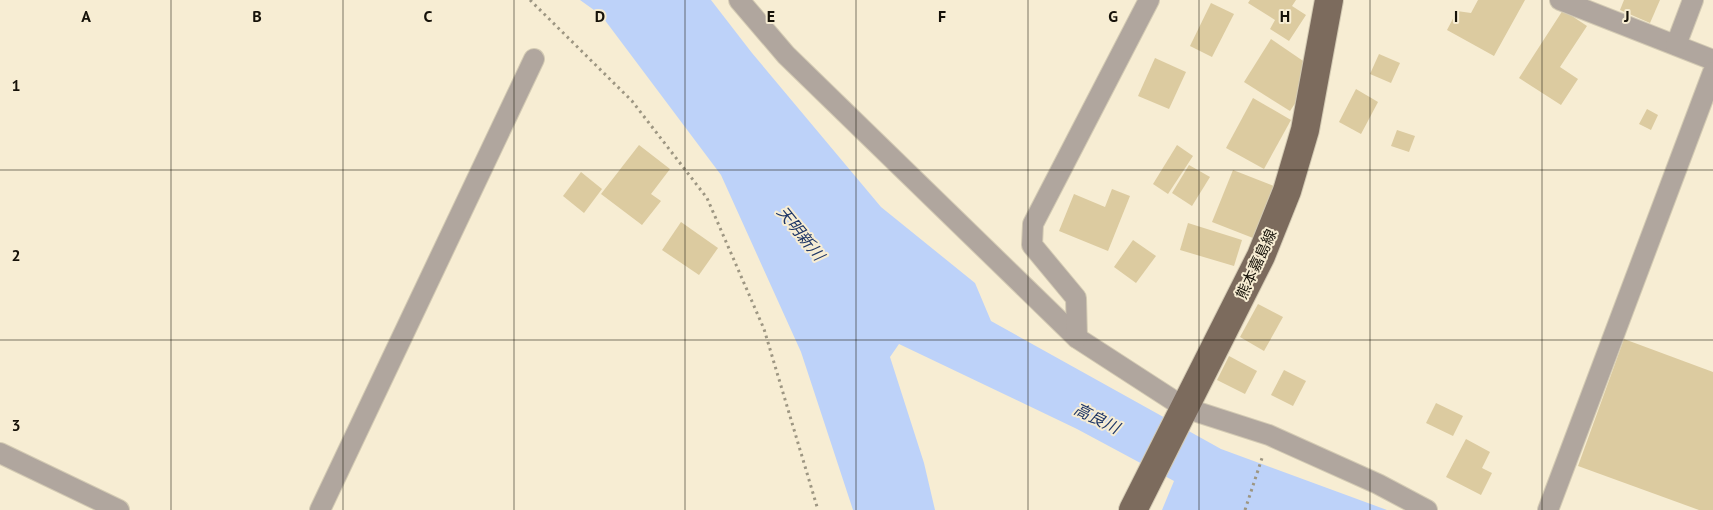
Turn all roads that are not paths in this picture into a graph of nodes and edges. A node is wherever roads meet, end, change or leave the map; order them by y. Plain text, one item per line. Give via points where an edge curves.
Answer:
1 (739, 0) edge
2 (1149, 0) edge
3 (1329, 0) edge
4 (1560, 0) edge
5 (1693, 0) edge
6 (1676, 45) junction
7 (534, 60) dead end
8 (1713, 60) edge
9 (1713, 72) edge
10 (1077, 338) junction
11 (1183, 411) junction
12 (0, 453) edge
13 (119, 510) edge
14 (320, 510) edge
15 (1133, 510) edge
16 (1427, 510) edge
17 (1548, 510) edge

1 - 10 street via 786,55
2 - 10 street via 1033,224 1032,244 1076,298
3 - 11 main road, 熊本嘉島線 via 1305,130 1287,191 1262,256
4 - 6 street
5 - 6 street
6 - 8 street
7 - 14 street
9 - 17 street
10 - 11 street
11 - 15 main road, 熊本嘉島線
11 - 16 street via 1269,435
12 - 13 street

